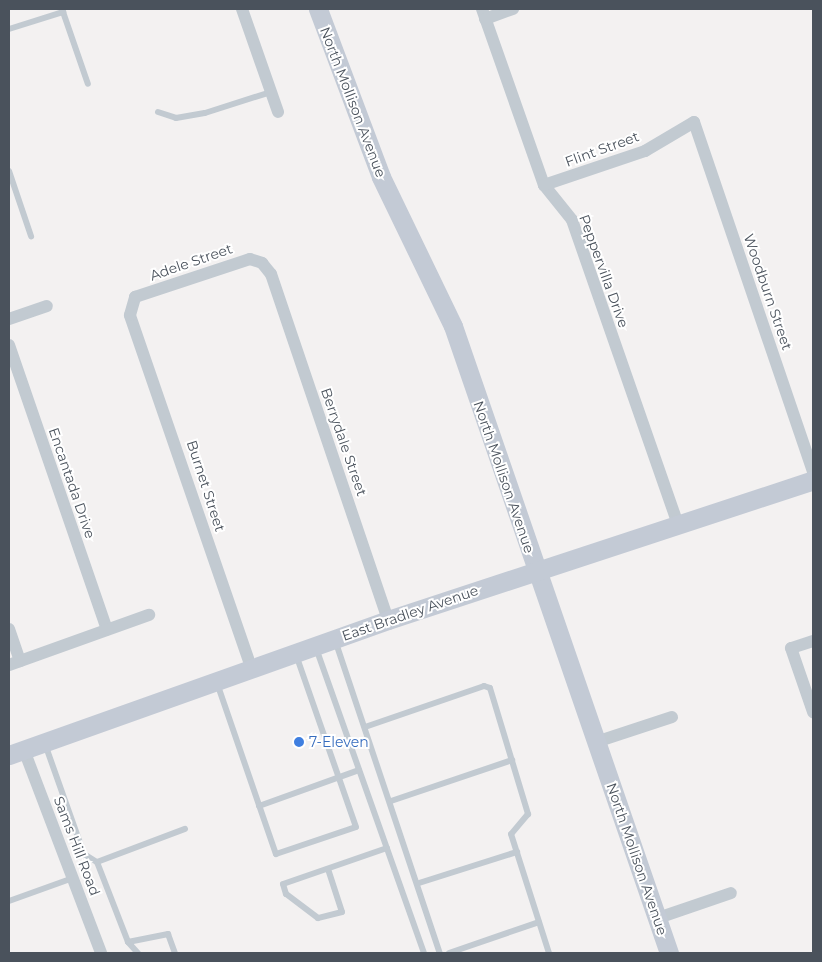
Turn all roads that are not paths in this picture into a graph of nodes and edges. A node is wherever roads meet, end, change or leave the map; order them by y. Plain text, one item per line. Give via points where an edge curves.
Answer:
1 (242, 9) edge
2 (318, 9) edge
3 (513, 9) edge
4 (63, 10) edge
5 (483, 14) edge
6 (9, 29) edge
7 (88, 84) dead end
8 (270, 92) junction
9 (158, 112) dead end
10 (278, 112) dead end
11 (694, 122) joint
12 (9, 171) edge
13 (544, 185) junction
14 (32, 236) dead end
15 (271, 274) joint
16 (47, 306) dead end
17 (130, 315) joint
18 (9, 319) edge
19 (9, 345) edge
20 (813, 472) edge
21 (813, 480) edge
22 (677, 521) junction
23 (536, 571) junction
24 (150, 616) dead end
25 (388, 620) junction
26 (9, 629) edge
27 (107, 630) junction
28 (335, 639) junction
29 (813, 641) edge
30 (316, 646) junction
31 (295, 654) junction
32 (14, 663) edge
33 (251, 668) junction
34 (216, 680) junction
35 (813, 712) edge
36 (672, 717) dead end
37 (365, 727) junction
38 (45, 742) junction
39 (596, 742) junction
40 (16, 753) edge
41 (512, 760) junction
42 (359, 770) junction
43 (339, 778) junction
44 (391, 801) junction
45 (259, 806) junction
46 (185, 829) dead end
47 (387, 848) junction
48 (517, 852) junction
49 (97, 862) junction
50 (328, 869) junction
51 (73, 878) junction
52 (419, 883) junction
53 (731, 893) dead end
54 (9, 901) edge
55 (658, 918) junction
56 (539, 922) junction
57 (128, 942) junction
58 (101, 953) edge
59 (138, 953) edge
60 (175, 953) edge
61 (424, 953) edge
62 (440, 953) edge
63 (449, 953) edge
64 (549, 953) edge
65 (669, 953) edge

1 - 8 street
2 - 23 main road, North Mollison Avenue via 381,177 453,326
3 - 5 street
4 - 6 lane
4 - 7 lane
5 - 13 street, Peppervilla Drive
8 - 9 lane via 205,113 165,118
8 - 10 street
11 - 13 street, Flint Street via 645,150
11 - 20 street, Woodburn Street
12 - 14 lane
13 - 22 street, Peppervilla Drive via 572,220
15 - 17 street, Adele Street via 262,263 250,259 135,297
15 - 25 street, Berrydale Street
16 - 18 street
17 - 33 street, Burnet Street
19 - 27 street, Encantada Drive
21 - 22 main road, East Bradley Avenue via 720,512
22 - 23 main road, East Bradley Avenue
23 - 25 main road, East Bradley Avenue
23 - 39 main road, North Mollison Avenue
24 - 27 street
25 - 28 main road, East Bradley Avenue
26 - 32 street
27 - 32 street
28 - 30 main road, East Bradley Avenue
28 - 37 lane
29 - 35 street via 791,648
30 - 31 main road, East Bradley Avenue
30 - 42 lane
31 - 33 main road, East Bradley Avenue
31 - 43 lane
33 - 34 main road, East Bradley Avenue
34 - 38 main road, East Bradley Avenue
34 - 45 lane
36 - 39 street
37 - 41 lane via 484,686 490,688
37 - 44 lane
38 - 40 main road, East Bradley Avenue
38 - 49 lane via 84,854
39 - 55 main road, North Mollison Avenue
40 - 51 street, Sams Hill Road
41 - 44 lane
41 - 48 lane via 528,814 511,834
42 - 43 lane
42 - 47 lane
43 - 45 lane
43 - 45 lane via 356,826 276,854
44 - 52 lane
46 - 49 lane
47 - 50 lane
47 - 61 lane
48 - 52 lane
48 - 56 lane
49 - 57 lane
50 - 50 lane via 283,884 286,894 318,918 342,912
51 - 54 lane
51 - 58 street, Sams Hill Road
52 - 62 lane
53 - 55 street
55 - 65 main road, North Mollison Avenue
56 - 63 lane
56 - 64 lane
57 - 59 lane
57 - 60 lane via 168,934

